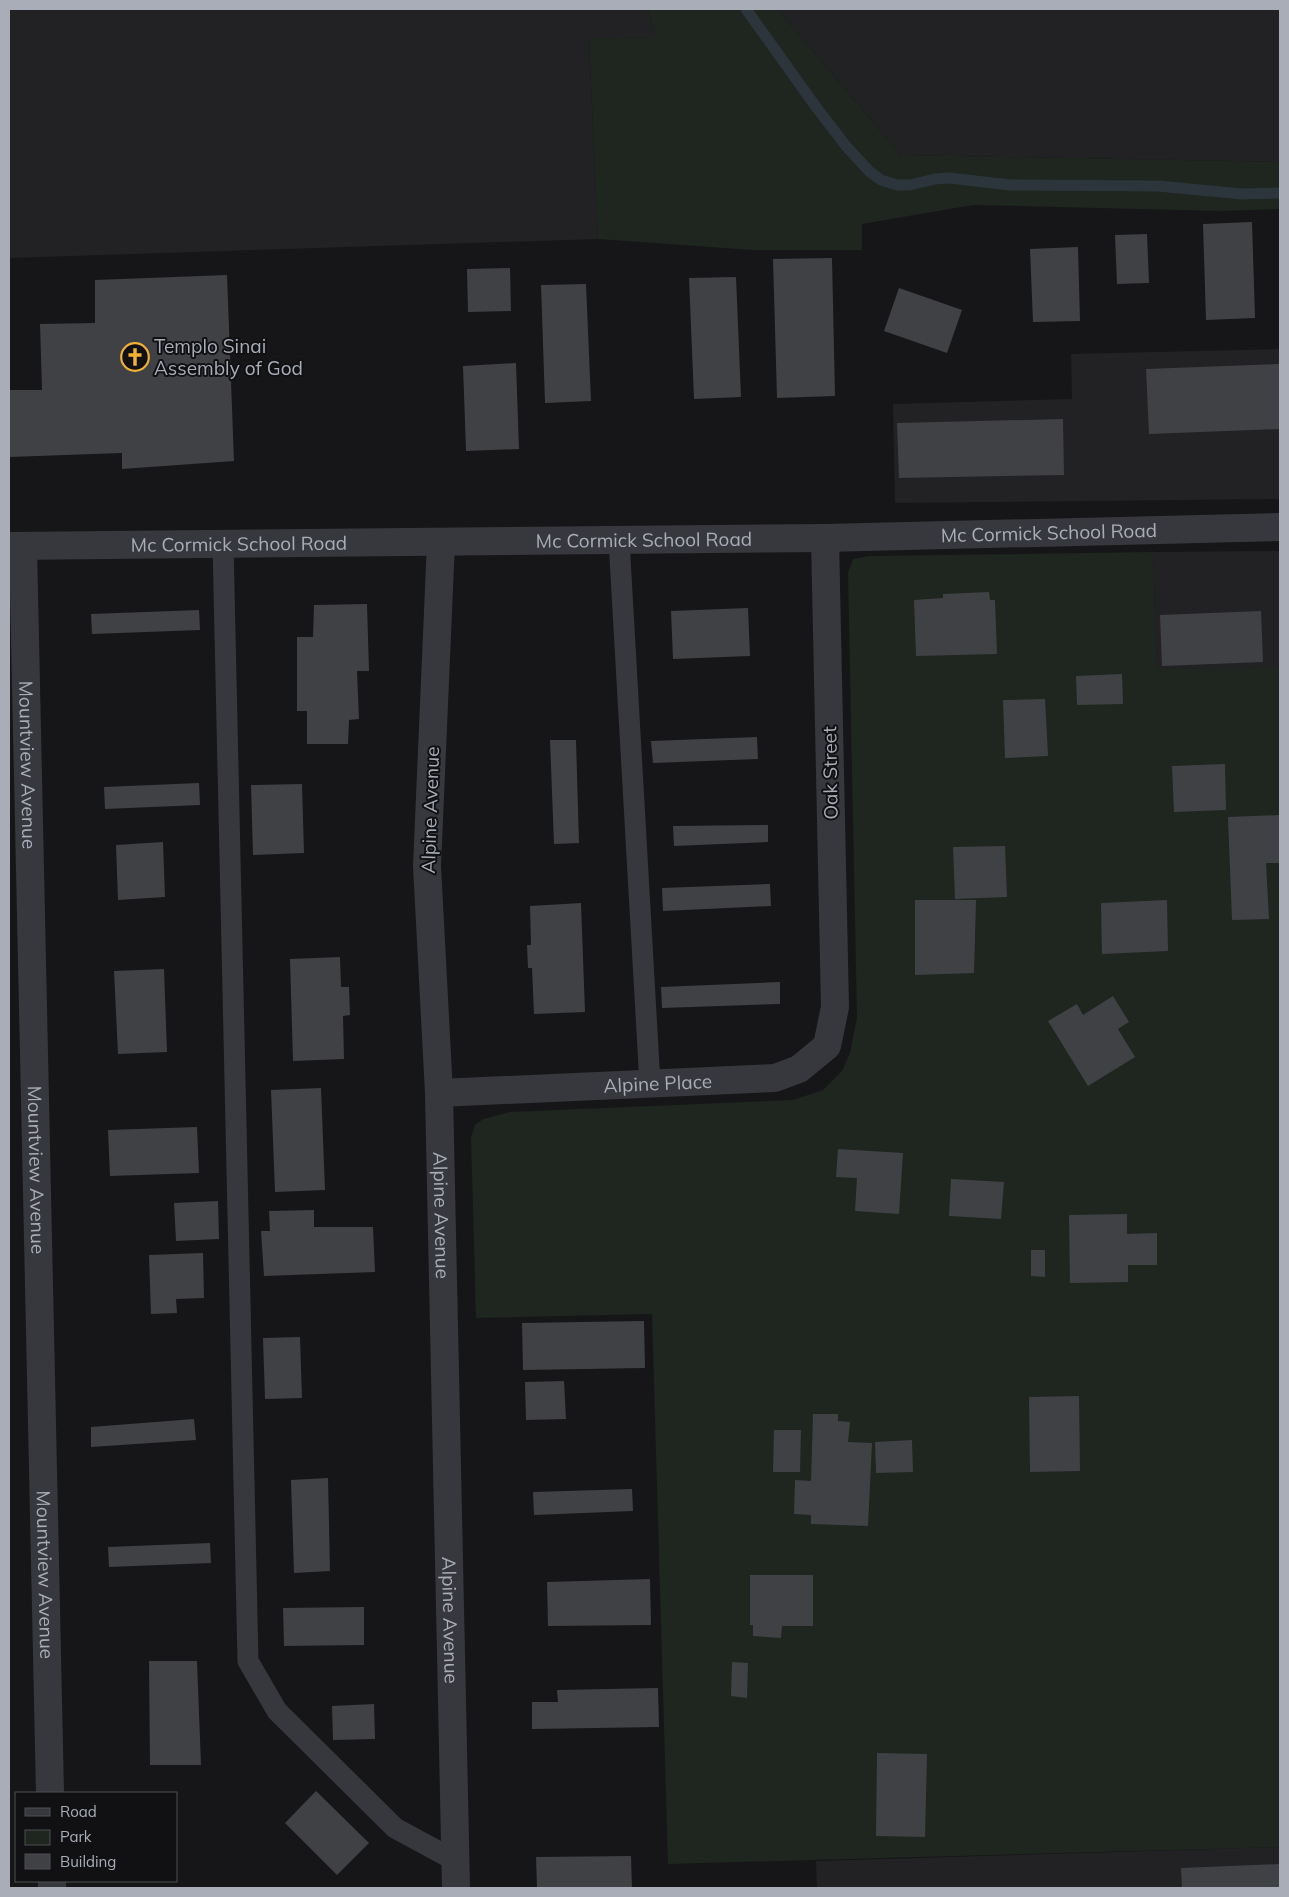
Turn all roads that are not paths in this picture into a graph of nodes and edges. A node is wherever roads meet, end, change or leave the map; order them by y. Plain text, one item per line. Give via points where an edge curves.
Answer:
1 (1280, 527) edge
2 (825, 538) junction
3 (619, 540) junction
4 (441, 542) junction
5 (222, 544) junction
6 (16, 546) edge
7 (835, 1007) joint
8 (650, 1084) junction
9 (439, 1093) junction
10 (50, 1792) edge
11 (456, 1861) junction
12 (456, 1888) edge

1 - 2 street, Mc Cormick School Road
2 - 3 street, Mc Cormick School Road
2 - 7 street, Oak Street
3 - 4 street, Mc Cormick School Road
3 - 8 lane
4 - 5 street, Mc Cormick School Road
4 - 9 street, Alpine Avenue via 427,866
5 - 6 street, Mc Cormick School Road
5 - 11 lane via 248,1661 277,1711 395,1828
6 - 10 street, Mountview Avenue
7 - 8 street, Alpine Place via 827,1046 799,1070 775,1078
8 - 9 street, Alpine Place
9 - 11 street, Alpine Avenue
11 - 12 street, Alpine Avenue

